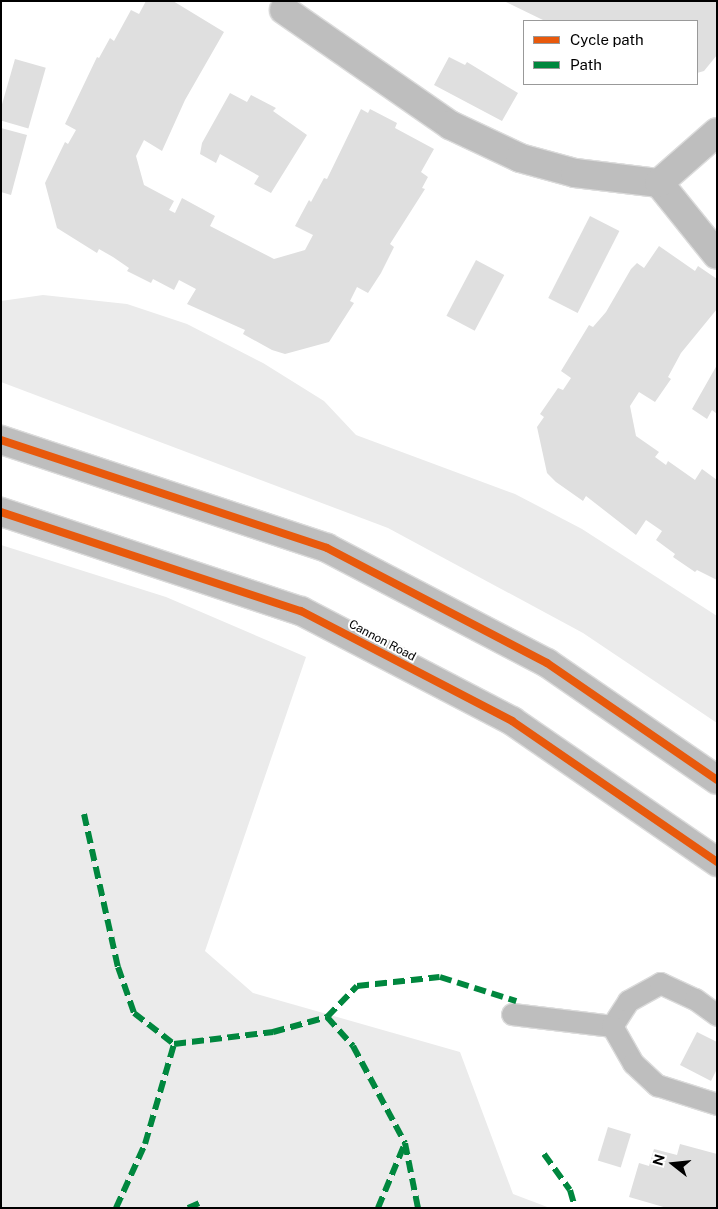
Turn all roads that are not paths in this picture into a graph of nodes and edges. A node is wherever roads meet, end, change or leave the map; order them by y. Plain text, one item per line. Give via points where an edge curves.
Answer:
1 (281, 4) edge
2 (717, 132) edge
3 (659, 183) junction
4 (717, 256) edge
5 (1, 440) edge
6 (1, 512) edge
7 (717, 780) edge
8 (717, 862) edge
9 (512, 1014) dead end
10 (717, 1015) edge
11 (612, 1026) junction
12 (717, 1104) edge

1 - 3 main road via 450,125 511,154 575,174
2 - 3 main road
3 - 4 main road
5 - 7 main road via 327,548 547,663
6 - 8 main road, Cannon Road via 301,611 512,721
9 - 11 lane
10 - 11 lane via 695,999 660,983 628,1001
11 - 12 lane via 633,1063 657,1085

